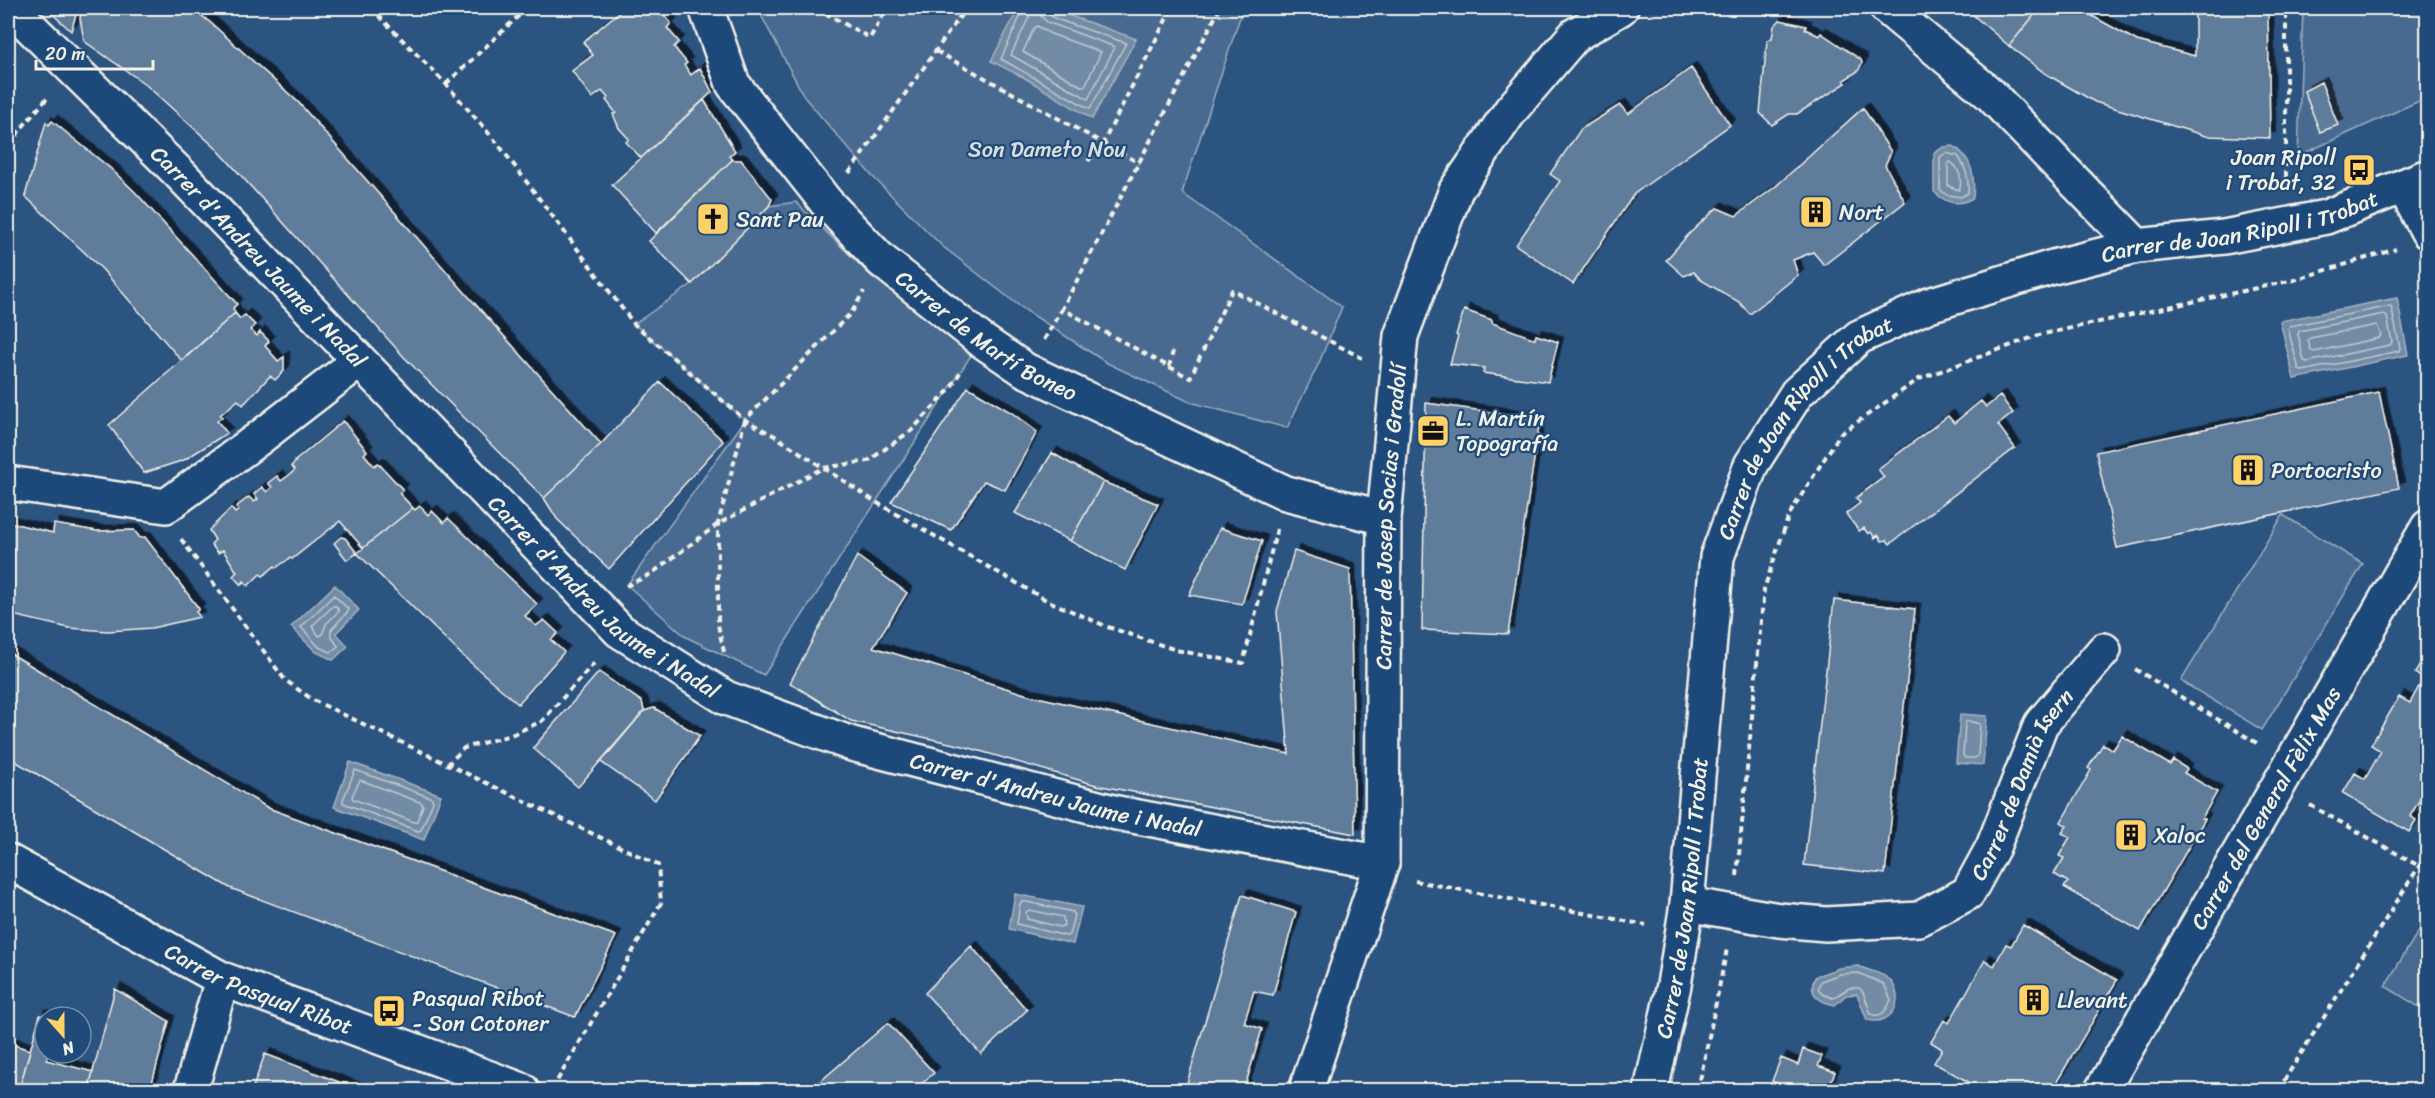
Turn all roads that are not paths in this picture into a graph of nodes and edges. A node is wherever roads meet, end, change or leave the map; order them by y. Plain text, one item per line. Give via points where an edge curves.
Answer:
1 (11, 8) edge
2 (706, 8) edge
3 (1621, 8) edge
4 (1887, 8) edge
5 (2416, 181) edge
6 (2417, 239) edge
7 (2137, 246) junction
8 (359, 361) junction
9 (8, 483) edge
10 (1384, 518) junction
11 (2427, 528) edge
12 (2104, 650) road end
13 (8, 861) edge
14 (1382, 863) junction
15 (1685, 918) junction
16 (222, 979) junction
17 (191, 1090) edge
18 (522, 1090) edge
19 (1306, 1090) edge
20 (1651, 1090) edge
21 (2102, 1090) edge

1 - 8 street, Carrer d'Andreu Jaume i Nadal via 179,173
2 - 10 street, Carrer de Martí Boneo via 733,84 826,202 881,260 981,340 1025,370 1286,493
3 - 10 street, Carrer de Josep Socias i Gradolí via 1575,35 1511,110 1456,190 1401,336
4 - 7 street via 1990,94
5 - 6 street
5 - 7 street, Carrer de Joan Ripoll i Trobat via 2326,217 2224,237
7 - 15 street, Carrer de Joan Ripoll i Trobat via 1929,305 1859,337 1797,393 1751,465 1717,557
8 - 9 street via 165,506
8 - 14 street, Carrer d'Andreu Jaume i Nadal via 620,631 726,698 852,744 1118,813
10 - 14 street, Carrer de Josep Socias i Gradolí
11 - 21 street, Carrer del General Fèlix Mas
12 - 15 street, Carrer de Damià Isern via 2041,724 1993,847 1968,893 1919,919 1827,924 1734,911
13 - 16 street, Carrer Pasqual Ribot
14 - 19 street, Carrer de Josep Socias i Gradolí
15 - 20 street, Carrer de Joan Ripoll i Trobat
16 - 17 street
16 - 18 street, Carrer Pasqual Ribot

